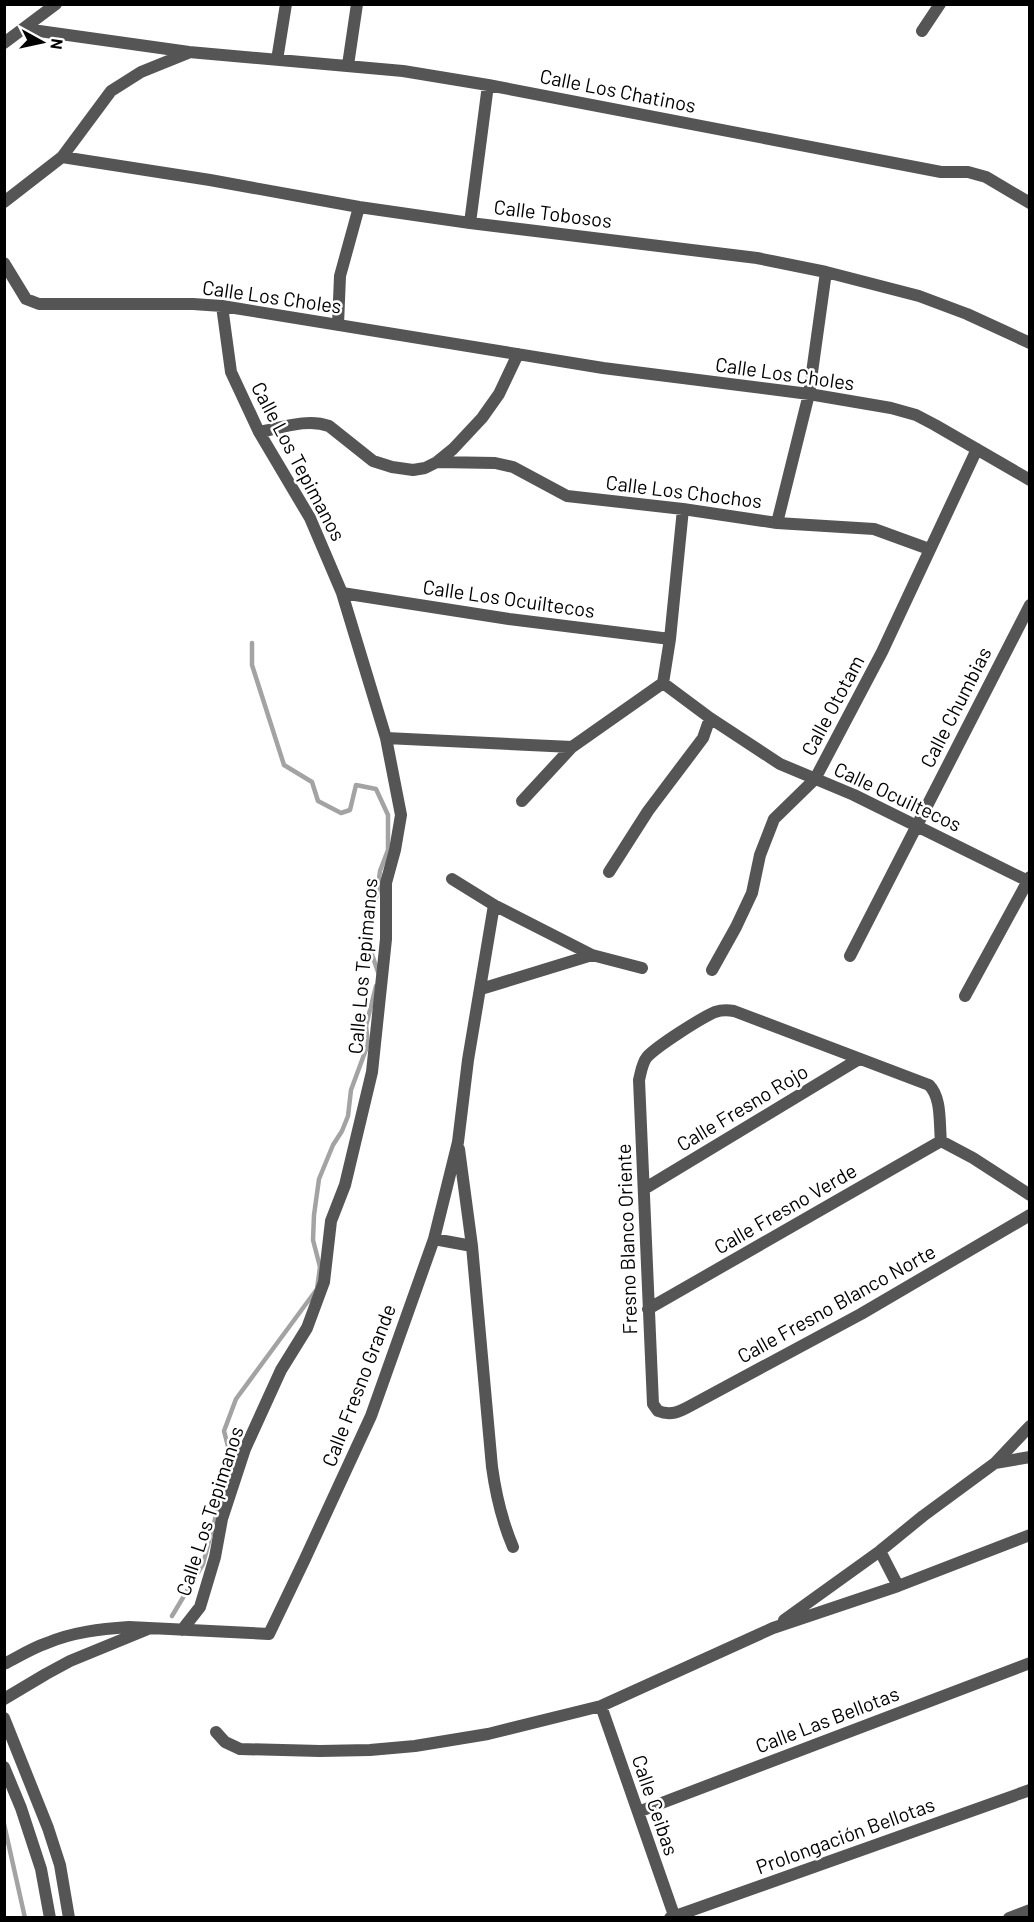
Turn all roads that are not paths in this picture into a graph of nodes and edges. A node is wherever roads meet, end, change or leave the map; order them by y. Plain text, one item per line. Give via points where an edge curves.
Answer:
1 (56, 4) edge
2 (286, 4) edge
3 (357, 4) edge
4 (940, 4) edge
5 (25, 29) junction
6 (922, 31) dead end
7 (4, 43) edge
8 (189, 52) junction
9 (277, 60) junction
10 (348, 65) junction
11 (488, 85) junction
12 (62, 157) junction
13 (4, 202) edge
14 (1029, 203) edge
15 (359, 207) junction
16 (470, 223) junction
17 (4, 263) edge
18 (826, 272) junction
19 (222, 306) junction
20 (338, 325) junction
21 (1029, 343) edge
22 (518, 354) junction
23 (809, 394) junction
24 (259, 432) junction
25 (977, 449) junction
26 (437, 462) junction
27 (1029, 480) edge
28 (683, 509) junction
29 (777, 523) junction
30 (929, 549) junction
31 (342, 593) junction
32 (1029, 605) edge
33 (670, 639) junction
34 (663, 683) junction
35 (710, 718) junction
36 (386, 738) junction
37 (572, 747) junction
38 (815, 779) junction
39 (522, 801) dead end
40 (916, 825) junction
41 (609, 872) dead end
42 (452, 879) dead end
43 (1029, 880) edge
44 (494, 905) junction
45 (592, 955) junction
46 (850, 956) dead end
47 (642, 968) dead end
48 (712, 970) dead end
49 (481, 989) junction
50 (965, 996) dead end
51 (860, 1059) junction
52 (941, 1141) junction
53 (458, 1142) junction
54 (644, 1189) junction
55 (1029, 1195) edge
56 (1029, 1215) edge
57 (434, 1239) junction
58 (472, 1246) junction
59 (648, 1309) junction
60 (658, 1411) joint
61 (1029, 1426) edge
62 (1029, 1458) edge
63 (995, 1463) junction
64 (1029, 1535) edge
65 (513, 1547) dead end
66 (880, 1551) junction
67 (898, 1586) junction
68 (150, 1628) junction
69 (773, 1628) junction
70 (182, 1630) junction
71 (1029, 1663) edge
72 (4, 1664) edge
73 (4, 1700) edge
74 (601, 1706) junction
75 (4, 1718) edge
76 (216, 1732) dead end
77 (4, 1767) edge
78 (1029, 1790) edge
79 (638, 1812) junction
80 (66, 1904) junction
81 (1029, 1910) edge
82 (49, 1912) edge
83 (69, 1917) edge
84 (673, 1917) edge
85 (1009, 1917) edge

1 - 5 street
2 - 9 street
3 - 10 street
4 - 6 street
5 - 7 street
5 - 8 street, Calle Los Chatinos
8 - 9 street, Calle Los Chatinos
8 - 12 street, Calle Los Chatinos via 141,72 111,92
9 - 10 street, Calle Los Chatinos
10 - 11 street, Calle Los Chatinos
11 - 14 street, Calle Los Chatinos via 941,172 968,172 986,177
11 - 16 street
12 - 13 street, Calle Los Chatinos
12 - 15 street, Calle Tobosos
15 - 16 street, Calle Tobosos
15 - 20 street via 340,276
16 - 18 street, Calle Tobosos via 757,258
17 - 19 street, Calle Los Choles via 26,299 39,304
18 - 21 street, Calle Tobosos via 919,296
18 - 23 street
19 - 20 street, Calle Los Choles
19 - 24 street, Calle Los Tepimanos via 231,372
20 - 22 street, Calle Los Choles
22 - 23 street, Calle Los Choles
22 - 26 street via 499,394 482,418
23 - 25 street, Calle Los Choles via 916,415
23 - 29 street
24 - 26 street via 321,423 373,461 413,470
24 - 31 street, Calle Los Tepimanos via 310,518
25 - 27 street, Calle Los Choles
25 - 30 street, Calle Ototam
26 - 28 street, Calle Los Chochos via 513,467 567,496
28 - 29 street, Calle Los Chochos
28 - 33 street
29 - 30 street, Calle Los Chochos via 874,529
30 - 38 street, Calle Ototam via 882,652
31 - 33 street, Calle Los Ocuiltecos
31 - 36 street, Calle Los Tepimanos
32 - 40 street, Calle Chumbias
33 - 34 street
34 - 35 street, Calle Ocuiltecos
34 - 37 street
35 - 38 street, Calle Ocuiltecos via 780,764
35 - 41 street via 703,738 648,811
36 - 37 street
36 - 70 street, Calle Los Tepimanos via 401,815 386,883 386,939 372,1072 345,1185 331,1221 324,1282 307,1328 281,1370 245,1449 222,1518 200,1607
37 - 39 street
38 - 40 street, Calle Ocuiltecos
38 - 48 street, Calle Ototam via 774,819 760,855 752,892
40 - 43 street, Calle Ocuiltecos
40 - 46 street, Calle Chumbias
42 - 44 street
43 - 50 street
44 - 45 street
44 - 49 street, Calle Fresno Grande
45 - 47 street
45 - 49 street
49 - 53 street, Calle Fresno Grande
51 - 52 street via 929,1084 937,1100
51 - 54 street, Calle Fresno Rojo
51 - 54 street, Fresno Blanco Oriente via 734,1011 716,1012 676,1036 646,1059 639,1080
52 - 55 street
52 - 59 street, Calle Fresno Verde
53 - 57 street, Calle Fresno Grande
53 - 58 street, Calle Fresno Grande
54 - 59 street, Fresno Blanco Oriente
56 - 60 street, Calle Fresno Blanco Norte via 861,1314 690,1406 676,1413
57 - 58 street
57 - 70 street, Calle Fresno Grande via 371,1416 269,1634
58 - 65 street, Calle Fresno Grande via 492,1467 499,1507
59 - 60 street, Fresno Blanco Oriente via 651,1396
61 - 63 street
62 - 63 street
63 - 66 street
64 - 67 street
66 - 67 street
66 - 69 street
67 - 69 street
68 - 70 street
68 - 72 street via 108,1628 81,1633 46,1643
68 - 73 street via 70,1661
69 - 74 street
71 - 79 street, Calle Las Bellotas
74 - 76 street via 488,1734 370,1750 240,1749
74 - 79 street, Calle Ceibas
75 - 80 street via 48,1828 60,1865
77 - 82 street via 41,1869
78 - 84 street, Prolongación Bellotas
79 - 84 street, Calle Ceibas
80 - 82 street
80 - 83 street
81 - 85 street

